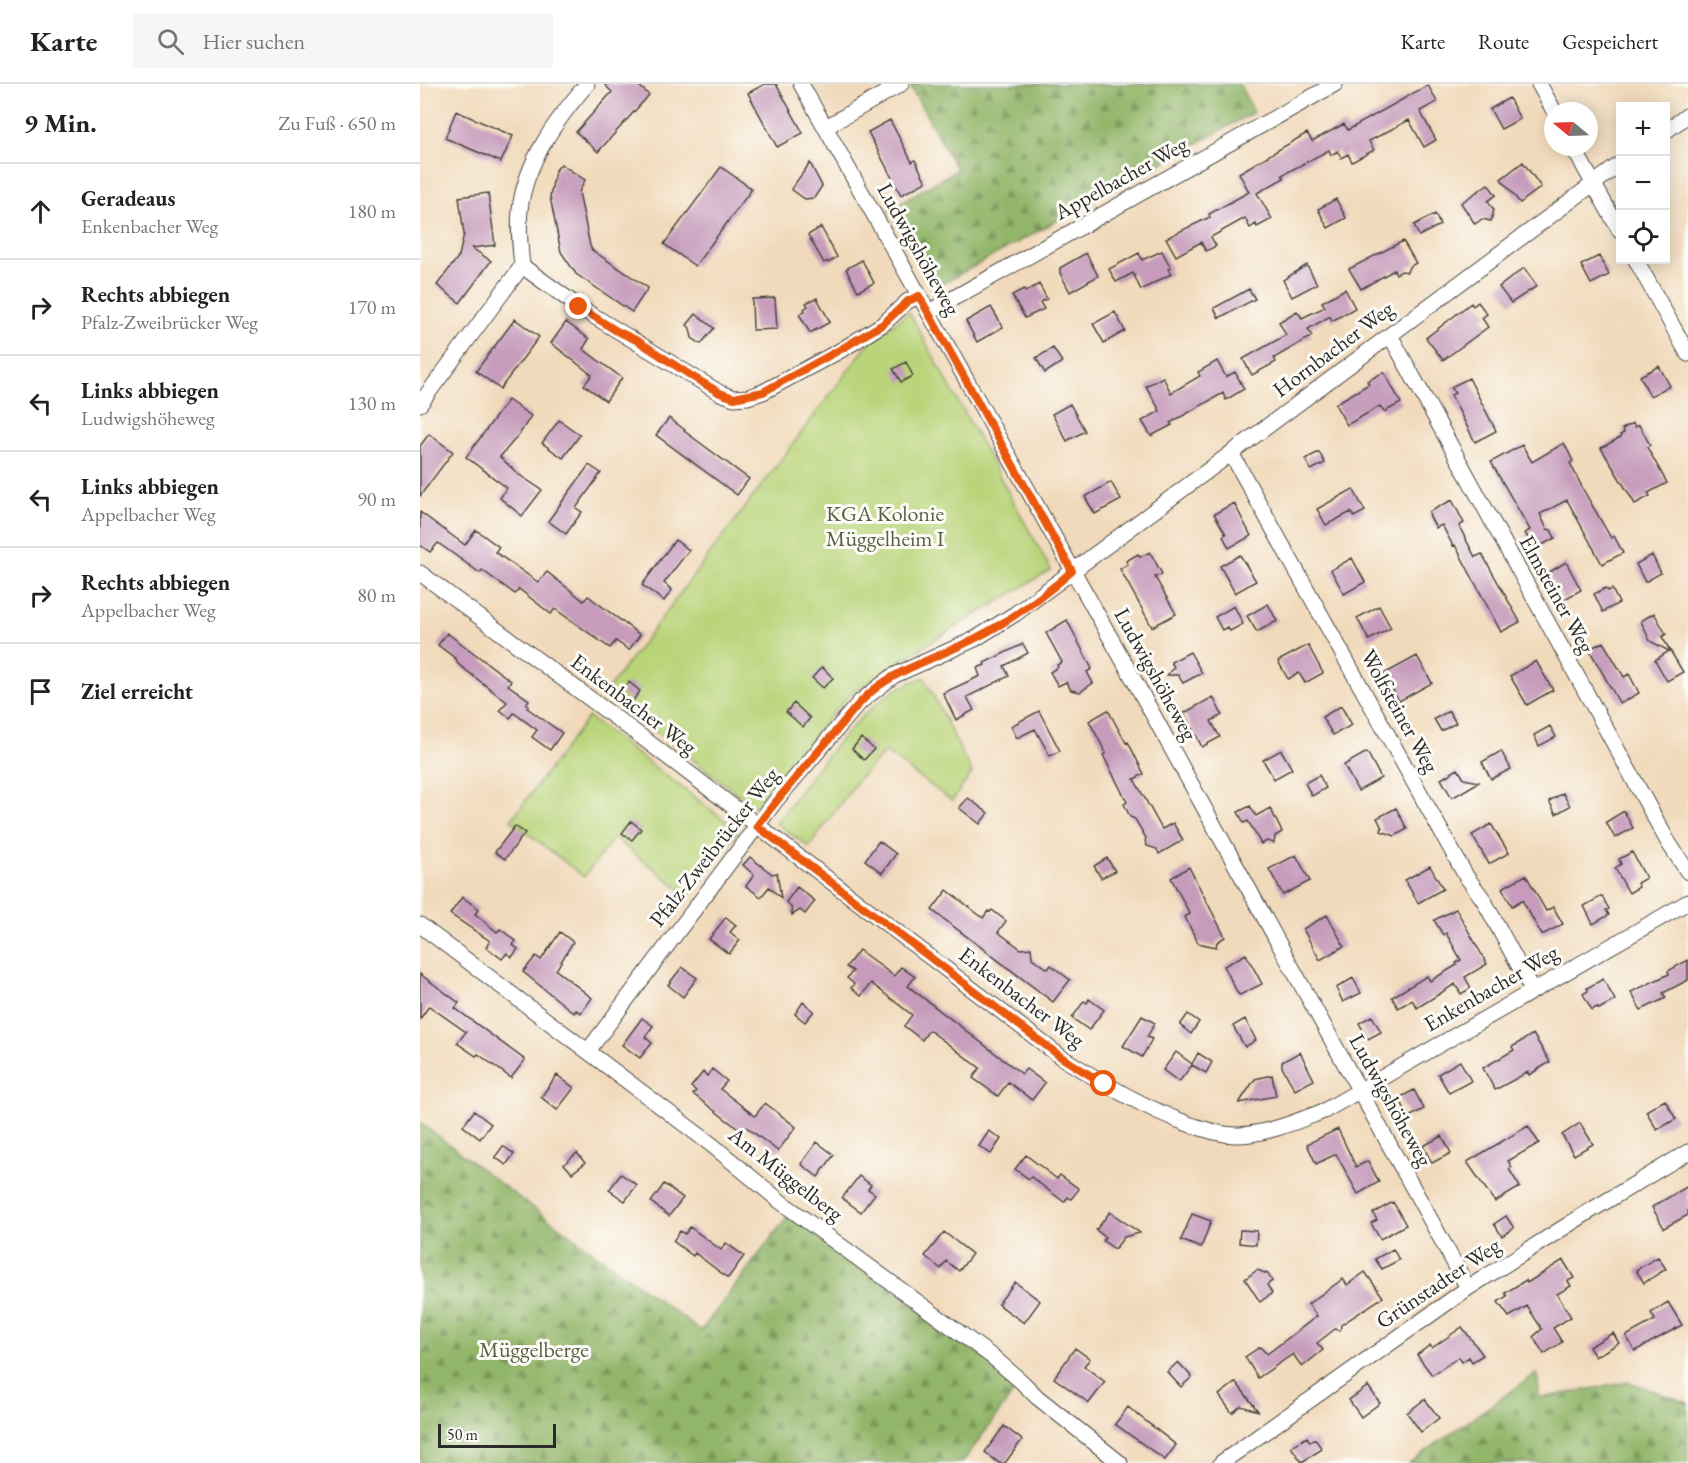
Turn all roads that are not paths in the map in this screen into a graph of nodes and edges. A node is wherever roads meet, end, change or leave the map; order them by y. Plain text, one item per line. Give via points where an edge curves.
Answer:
1 (587, 84) edge
2 (801, 84) edge
3 (901, 84) edge
4 (1335, 84) edge
5 (1539, 84) edge
6 (1549, 102) edge
7 (1688, 115) edge
8 (826, 127) junction
9 (1670, 128) edge
10 (1579, 156) edge
11 (1616, 167) edge
12 (1593, 184) junction
13 (1616, 224) edge
14 (1638, 264) edge
15 (522, 266) junction
16 (919, 296) junction
17 (929, 312) junction
18 (1390, 335) junction
19 (1688, 354) edge
20 (420, 404) edge
21 (1231, 453) junction
22 (1072, 571) junction
23 (420, 573) edge
24 (757, 826) junction
25 (1688, 872) edge
26 (1688, 902) edge
27 (420, 926) edge
28 (1532, 990) junction
29 (588, 1051) junction
30 (1360, 1090) junction
31 (1688, 1152) edge
32 (1468, 1288) junction
33 (1120, 1463) edge
34 (1221, 1463) edge

1 - 15 street via 551,130 526,184 520,208
2 - 8 street, Ludwigshöheweg
3 - 8 street
4 - 17 street, Appelbacher Weg
5 - 6 street
7 - 9 street
8 - 16 street, Ludwigshöheweg
10 - 12 street
11 - 12 street, Hornbacher Weg
12 - 13 street
12 - 18 street, Hornbacher Weg
14 - 19 street
15 - 16 street via 615,330 734,398 763,392 843,348
15 - 20 street
16 - 17 street, Ludwigshöheweg
17 - 22 street, Ludwigshöheweg
18 - 21 street, Hornbacher Weg
18 - 25 street, Elmsteiner Weg
21 - 22 street, Hornbacher Weg
21 - 28 street, Wolfsteiner Weg
22 - 24 street, Pfalz-Zweibrücker Weg via 975,639 877,687 860,702
22 - 30 street, Ludwigshöheweg
23 - 24 street, Enkenbacher Weg
24 - 29 street, Pfalz-Zweibrücker Weg
24 - 30 street, Enkenbacher Weg via 1061,1057 1143,1105 1210,1131 1239,1135 1279,1128 1324,1111
26 - 28 street, Enkenbacher Weg
27 - 29 street, Am Müggelberg
28 - 30 street, Enkenbacher Weg
29 - 33 street, Am Müggelberg via 781,1202 994,1358
30 - 32 street, Ludwigshöheweg
31 - 32 street, Grünstadter Weg
32 - 34 street, Grünstadter Weg

